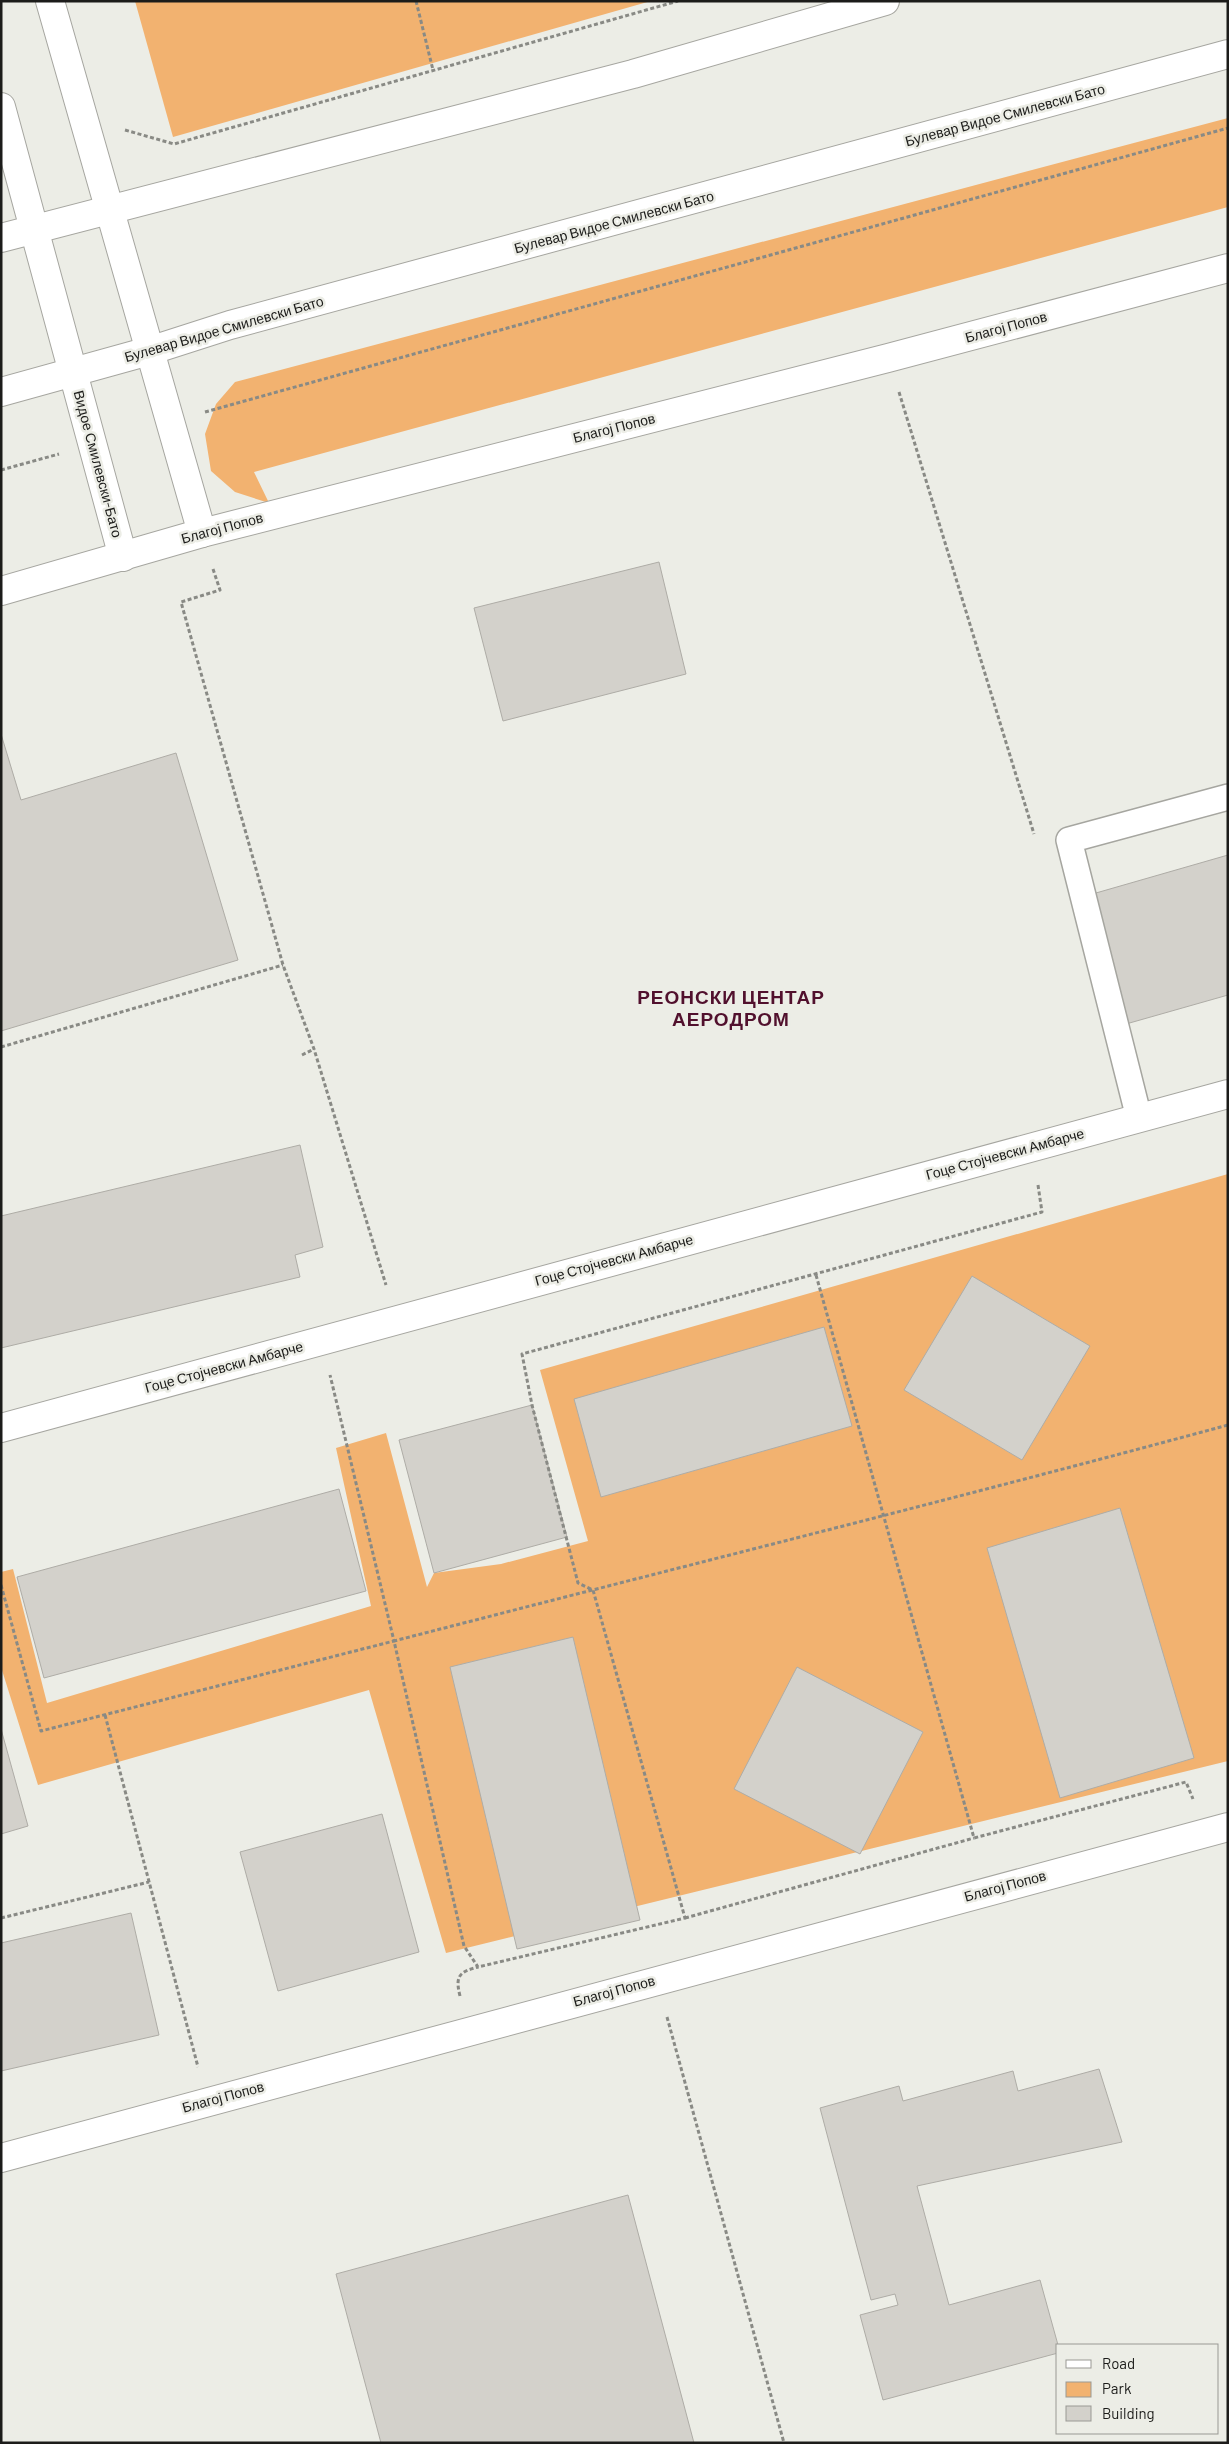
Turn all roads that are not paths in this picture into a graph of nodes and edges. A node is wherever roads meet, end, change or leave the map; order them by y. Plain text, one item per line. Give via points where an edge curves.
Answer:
1 (50, 1) edge
2 (885, 1) edge
3 (1228, 54) edge
4 (1, 108) edge
5 (109, 209) junction
6 (35, 228) junction
7 (1, 238) edge
8 (1228, 268) edge
9 (149, 351) junction
10 (74, 372) junction
11 (1, 392) edge
12 (202, 533) junction
13 (123, 557) junction
14 (1, 591) edge
15 (1228, 796) edge
16 (1228, 1094) edge
17 (1139, 1118) junction
18 (1, 1428) edge
19 (1228, 1827) edge
20 (1, 2158) edge

1 - 5 street
2 - 5 street via 633,74
3 - 9 street, Булевар Видое Смилевски Бато via 230,325
4 - 6 street, Видое Смилевски-Бато
5 - 6 street
5 - 9 street
6 - 7 street
6 - 10 street, Видое Смилевски-Бато
8 - 12 street, Благој Попов
9 - 10 street, Булевар Видое Смилевски Бато
9 - 12 street
10 - 11 street, Булевар Видое Смилевски Бато
10 - 13 street, Видое Смилевски-Бато
12 - 13 street, Благој Попов
13 - 14 street, Благој Попов
15 - 17 lane via 1070,840
16 - 17 street, Гоце Стојчевски Амбарче
17 - 18 street, Гоце Стојчевски Амбарче
19 - 20 street, Благој Попов

